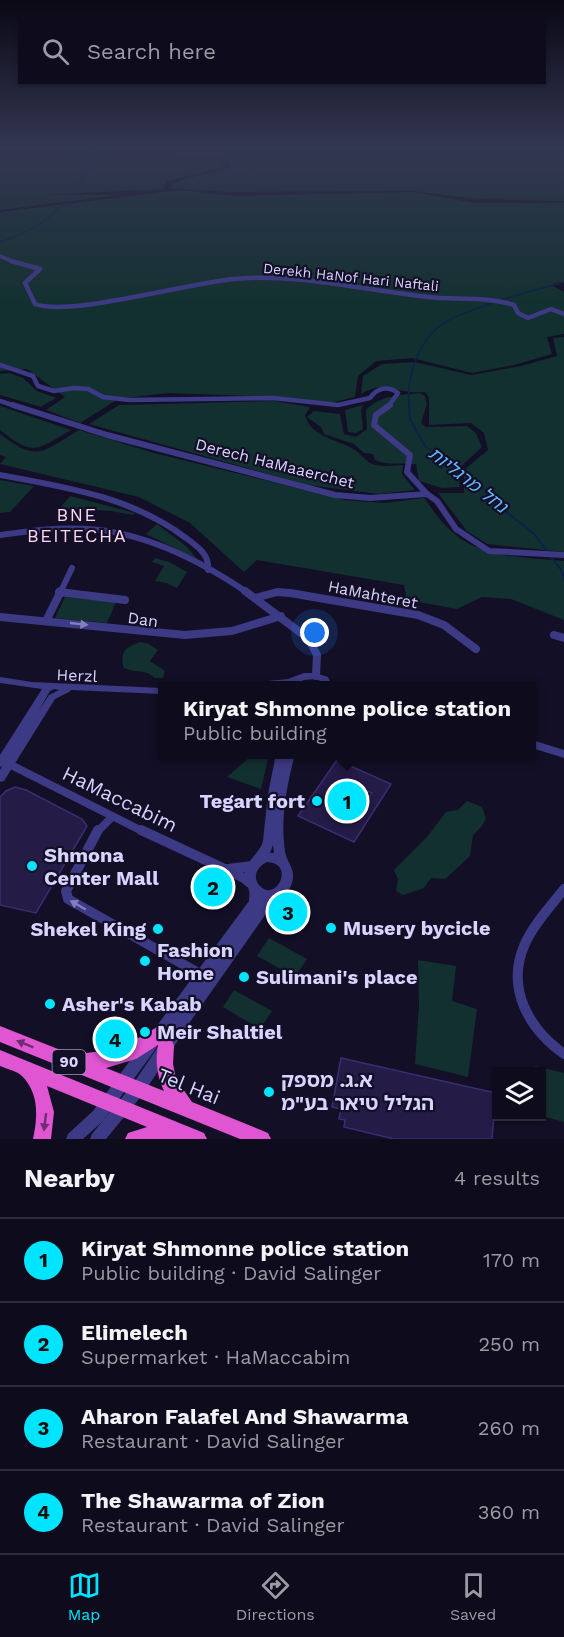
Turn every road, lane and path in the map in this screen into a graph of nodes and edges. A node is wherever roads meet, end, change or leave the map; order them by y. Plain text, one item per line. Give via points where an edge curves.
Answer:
1 (0, 256) edge
2 (564, 314) edge
3 (0, 365) edge
4 (0, 401) edge
5 (0, 475) edge
6 (427, 494) junction
7 (0, 535) edge
8 (564, 555) edge
9 (72, 568) dead end
10 (208, 570) junction
11 (59, 592) junction
12 (255, 598) junction
13 (125, 600) dead end
14 (280, 616) junction
15 (0, 617) edge
16 (46, 621) junction
17 (554, 635) dead end
18 (564, 638) edge
19 (476, 649) dead end
20 (323, 680) edge
21 (0, 681) edge
22 (294, 681) edge
23 (50, 687) junction
24 (66, 690) junction
25 (121, 690) junction
26 (158, 690) edge
27 (536, 746) edge
28 (564, 754) edge
29 (280, 759) edge
30 (289, 759) edge
31 (4, 762) edge
32 (0, 778) edge
33 (112, 818) junction
34 (282, 862) junction
35 (255, 864) junction
36 (224, 868) junction
37 (252, 886) junction
38 (564, 889) edge
39 (274, 893) junction
40 (202, 975) junction
41 (0, 1034) edge
42 (162, 1040) junction
43 (564, 1054) edge
44 (0, 1058) edge
45 (70, 1062) junction
46 (26, 1069) junction
47 (130, 1086) junction
48 (116, 1106) junction
49 (188, 1109) junction
50 (194, 1137) edge
51 (42, 1139) edge
52 (72, 1139) edge
53 (97, 1139) edge
54 (134, 1139) edge
55 (262, 1139) edge

1 - 2 street, Derekh HaNof Hari Naftali via 40,269 25,283 35,304 45,308 201,284 261,279 504,302 514,305 518,313 528,318 551,309
3 - 6 street via 33,376 38,386 54,391 74,387 103,397 129,400 273,398 338,405 370,398 384,388 393,389 398,393 395,399 389,408 376,415 374,426 410,455 407,472
4 - 6 street, Derech HaMaaerchet via 107,435 335,495 369,498
5 - 10 street via 70,489 146,512 174,527 201,550 208,558
6 - 8 street via 456,529 489,551
7 - 10 street via 64,528 115,532 150,542
9 - 11 street
10 - 12 street
11 - 13 street
11 - 16 street
12 - 14 street
12 - 19 street, HaMahteret via 284,593 399,610 436,622
16 -> 14 street, Dan via 187,636 240,630
14 - 20 street via 309,640
15 - 16 street, Dan
17 - 18 street
20 - 22 street via 307,676
21 - 23 street, Herzl
23 - 24 street, Herzl
23 - 25 street, Herzl
23 - 31 street
24 - 25 street, Herzl
24 - 31 street via 52,698
25 - 26 street, Herzl
27 - 28 street
29 - 35 street via 267,848
30 - 34 street via 280,810 278,841
31 - 32 street
31 - 33 street, HaMaccabim
33 - 36 street, HaMaccabim
40 -> 33 street via 68,899 66,891 99,829
34 - 35 street via 271,859
34 - 39 street via 289,880
35 - 36 street, HaMaccabim
35 - 37 street via 249,877
36 - 37 street, HaMaccabim
37 - 39 street
37 - 40 street via 255,902
38 - 43 street via 524,947 516,984 529,1019 541,1036
39 - 42 street
40 - 42 street
45 -> 41 highway, Tel Hai / 90
42 - 45 highway via 116,1060
42 - 47 street
42 - 49 highway via 166,1080
44 - 46 highway, 90
45 - 47 highway, Tel Hai / 90
46 - 48 highway, 90
46 -> 51 highway via 35,1079 46,1108
47 - 48 street
47 - 49 highway, Tel Hai / 90
48 - 50 highway, 90
48 - 52 street
48 - 53 street
49 - 55 highway, Tel Hai / 90
50 - 54 highway via 167,1134

